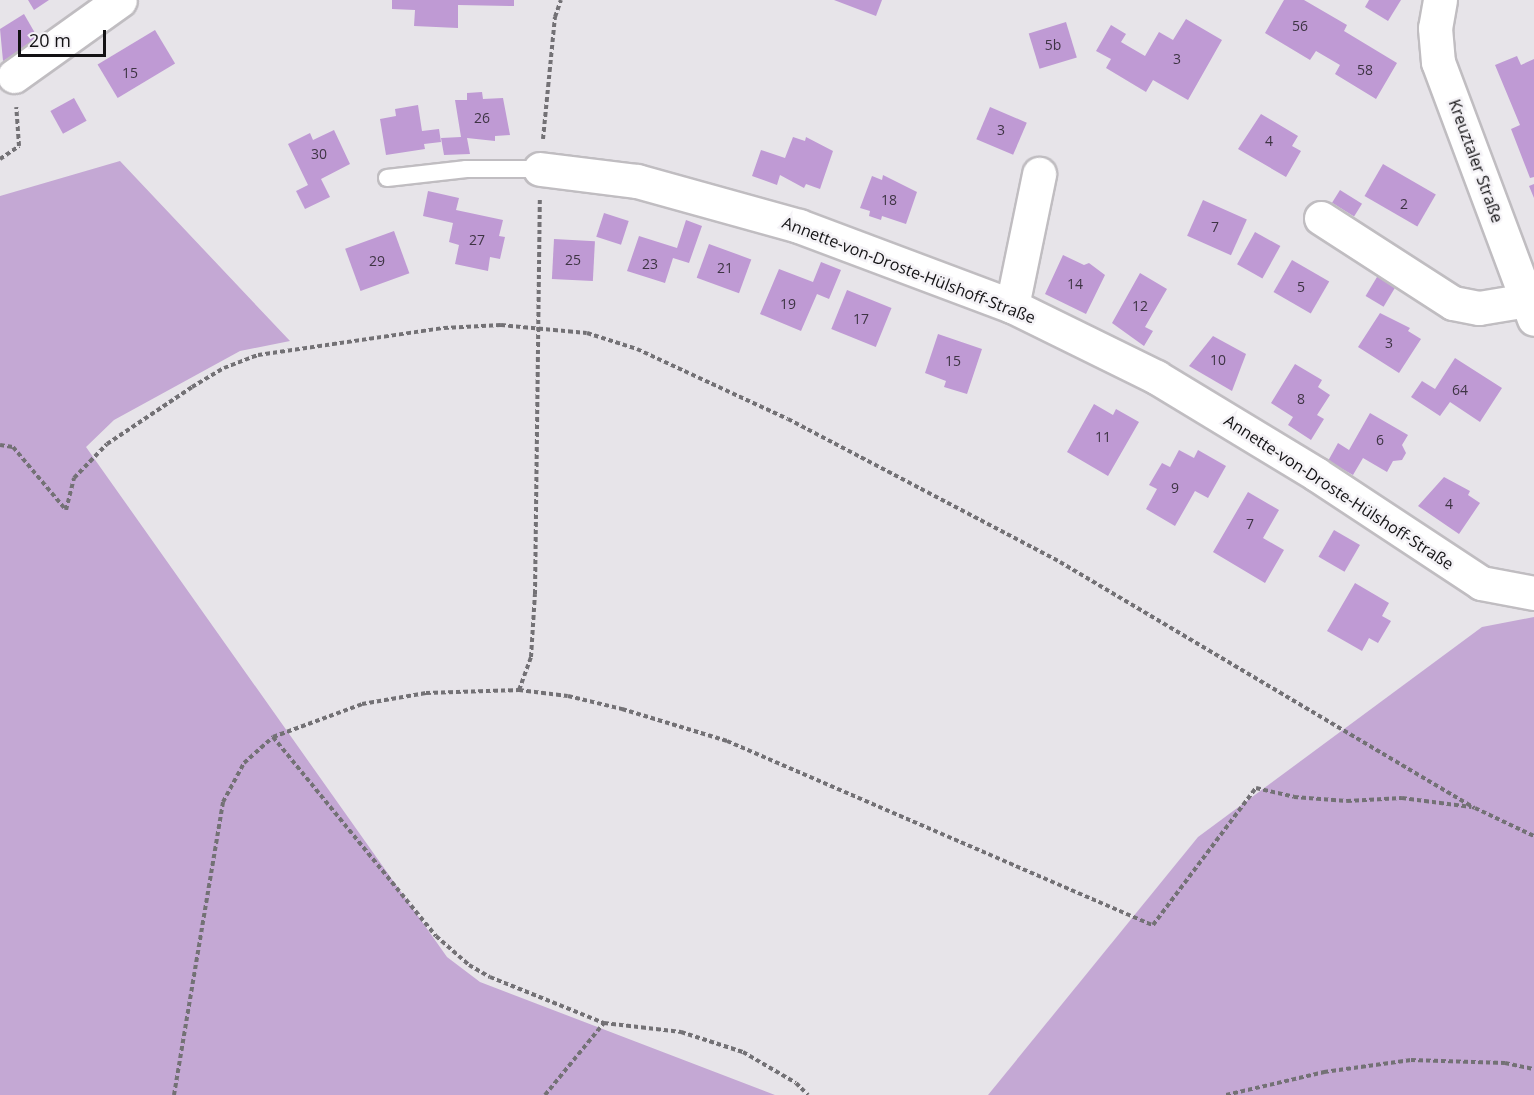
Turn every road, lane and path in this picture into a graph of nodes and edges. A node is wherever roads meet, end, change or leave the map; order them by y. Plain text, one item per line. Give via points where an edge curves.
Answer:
1 (120, 0) edge
2 (561, 0) edge
3 (1440, 0) edge
4 (14, 76) joint
5 (0, 159) edge
6 (540, 169) junction
7 (1039, 174) dead end
8 (387, 178) dead end
9 (1321, 218) dead end
10 (1012, 306) junction
11 (1530, 309) edge
12 (537, 330) junction
13 (0, 445) edge
14 (1534, 593) edge
15 (519, 690) junction
16 (273, 737) junction
17 (1474, 808) junction
18 (1534, 837) edge
19 (604, 1023) junction
20 (1534, 1070) edge
21 (174, 1095) edge
22 (545, 1095) edge
23 (808, 1095) edge
24 (1226, 1095) edge

1 - 4 street
2 - 6 path via 555,17
3 - 11 street, Kreuztaler Straße via 1435,28 1438,62
4 - 5 path via 19,146
6 - 8 lane via 466,169
6 - 10 street, Annette-von-Droste-Hülshoff-Straße via 637,181 799,226
6 - 12 path
7 - 10 street
9 - 11 street via 1454,303 1479,308
10 - 14 street, Annette-von-Droste-Hülshoff-Straße via 1156,377 1316,474 1481,583
12 - 13 path via 501,325 444,328 258,355 224,368 107,444 74,478 66,510 13,447
12 - 15 path via 536,594 531,657
12 - 17 path via 587,333 637,349 788,419 1060,562
15 - 16 path via 426,693 362,704
15 - 17 path via 611,706 727,741 1153,925 1256,788 1294,797 1347,801 1402,798
16 - 19 path via 450,950 490,978
16 - 21 path via 244,763 223,802
17 - 18 path
19 - 22 path
19 - 23 path via 681,1032 743,1052 796,1083
20 - 24 path via 1505,1063 1411,1060 1324,1072

